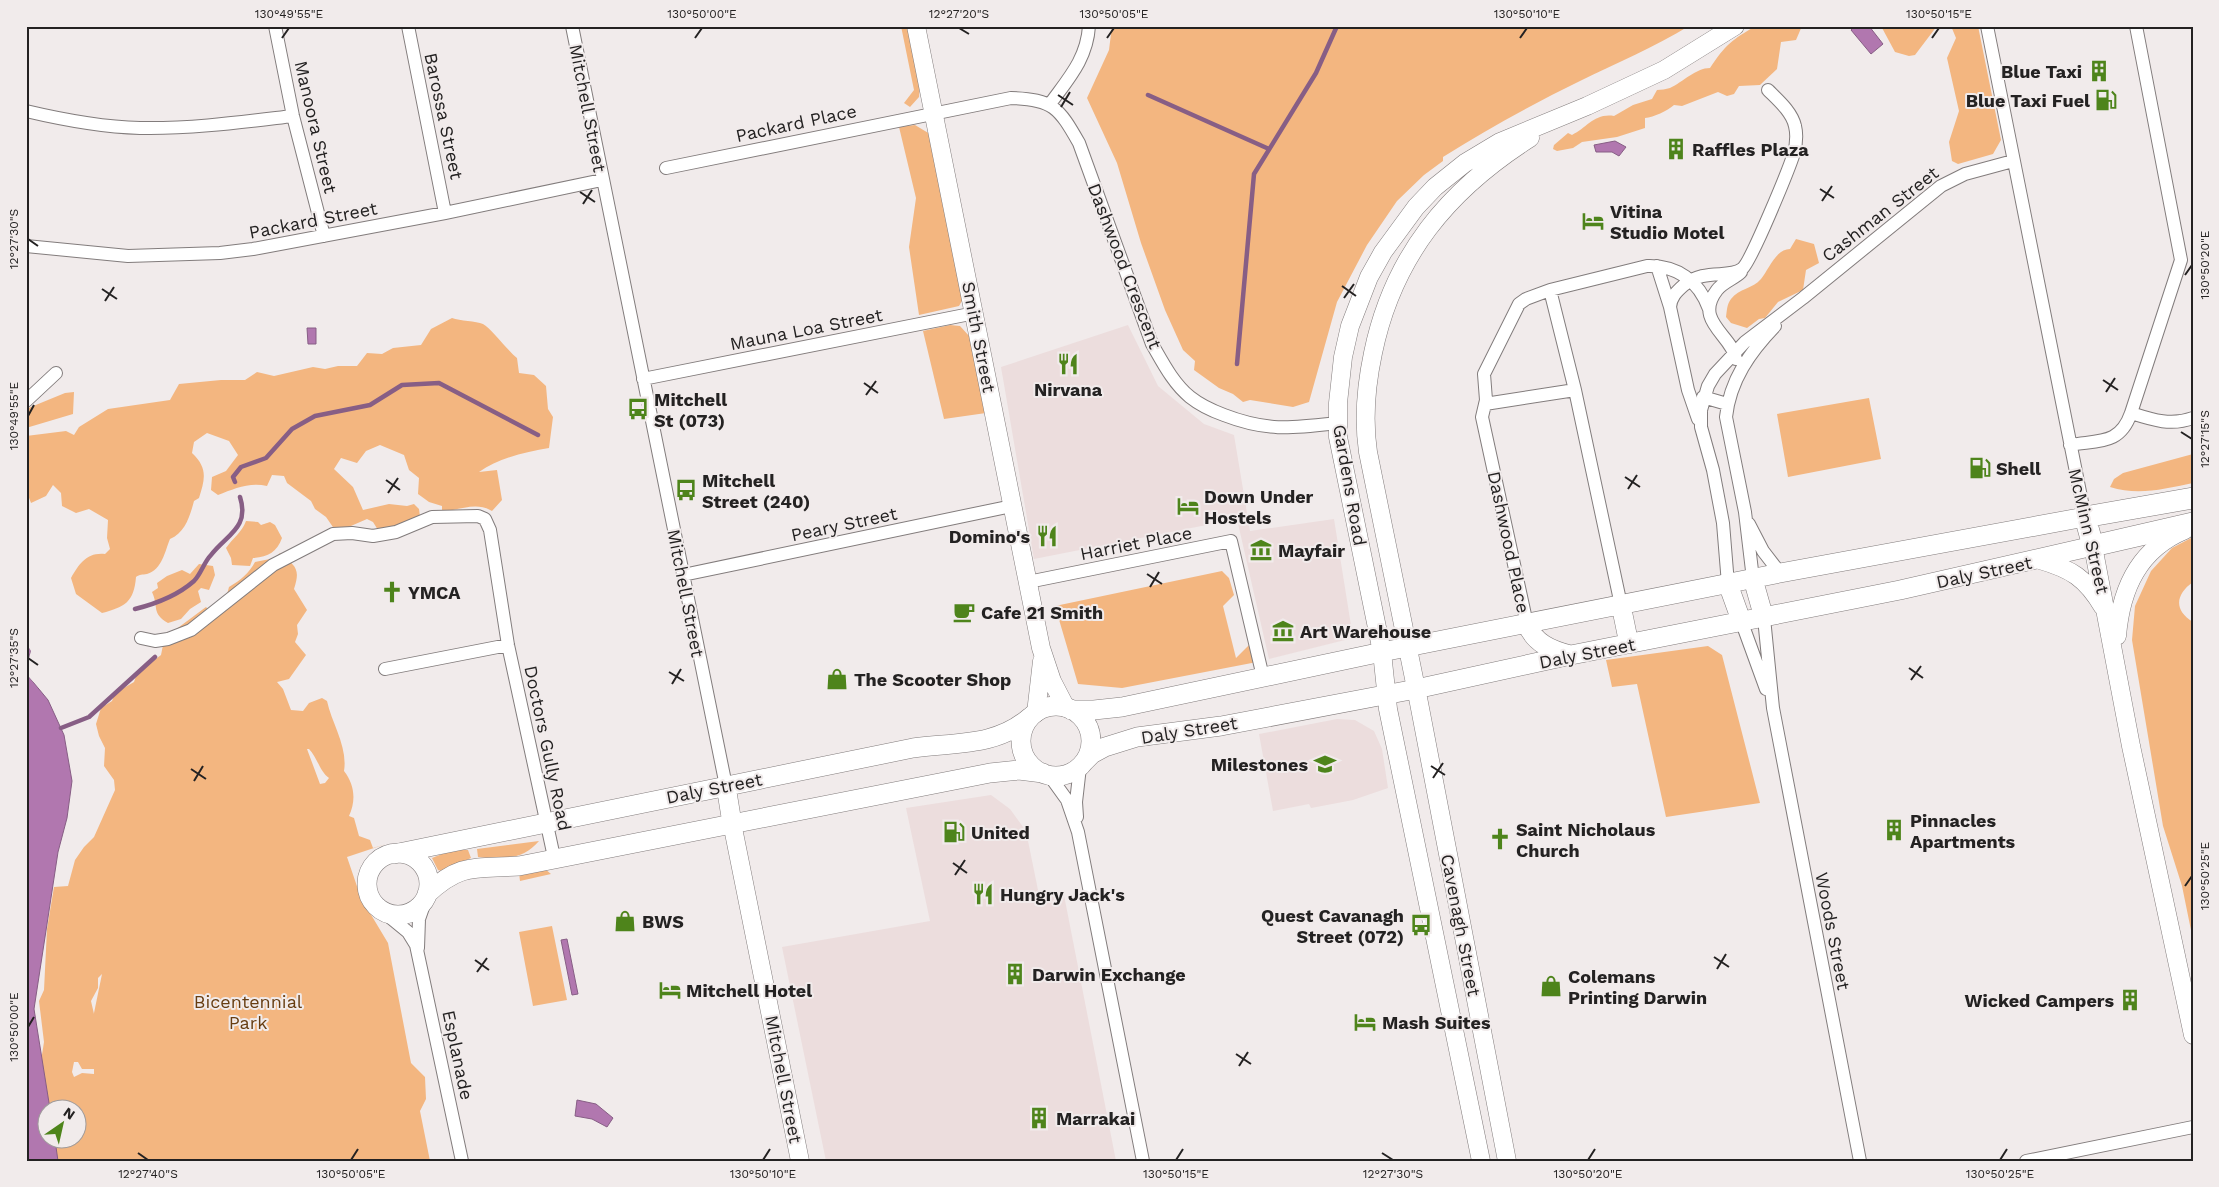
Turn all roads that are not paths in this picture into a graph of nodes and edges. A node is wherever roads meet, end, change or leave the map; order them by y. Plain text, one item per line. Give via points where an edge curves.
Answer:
1 (275, 26) edge
2 (408, 26) edge
3 (572, 26) edge
4 (916, 26) edge
5 (1089, 26) edge
6 (1735, 26) edge
7 (1987, 26) edge
8 (2136, 26) edge
9 (1768, 90) dead end
10 (1050, 104) junction
11 (1587, 106) junction
12 (26, 111) edge
13 (934, 113) junction
14 (292, 116) junction
15 (2013, 161) junction
16 (666, 168) dead end
17 (602, 180) junction
18 (445, 213) junction
19 (324, 236) junction
20 (26, 246) edge
21 (1744, 265) junction
22 (1657, 266) junction
23 (1690, 280) junction
24 (1550, 290) junction
25 (1803, 298) junction
26 (1670, 307) junction
27 (1709, 309) junction
28 (975, 313) junction
29 (1735, 352) junction
30 (1740, 371) junction
31 (56, 373) dead end
32 (643, 379) junction
33 (1576, 390) junction
34 (1703, 397) junction
35 (26, 401) edge
36 (1485, 404) junction
37 (1728, 404) junction
38 (2131, 413) junction
39 (2193, 418) edge
40 (1364, 421) junction
41 (1338, 423) junction
42 (1701, 427) junction
43 (2070, 445) junction
44 (1735, 466) junction
45 (1713, 470) junction
46 (2193, 498) edge
47 (1012, 506) junction
48 (1380, 511) junction
49 (1745, 512) junction
50 (2085, 516) junction
51 (1354, 517) junction
52 (2193, 523) edge
53 (2193, 527) edge
54 (2093, 546) junction
55 (2040, 560) junction
56 (1780, 573) junction
57 (683, 575) junction
58 (1753, 579) junction
59 (1028, 582) junction
60 (1728, 584) junction
61 (1621, 605) junction
62 (2108, 616) junction
63 (1764, 618) junction
64 (1742, 623) junction
65 (1526, 624) junction
66 (140, 638) dead end
67 (1629, 644) junction
68 (508, 645) junction
69 (1407, 647) junction
70 (1041, 648) junction
71 (1382, 652) junction
72 (1571, 656) junction
73 (386, 669) dead end
74 (2119, 674) junction
75 (1263, 677) junction
76 (1416, 689) junction
77 (1385, 695) junction
78 (1773, 708) junction
79 (1069, 709) junction
80 (1033, 715) junction
81 (1082, 764) junction
82 (1046, 774) junction
83 (726, 786) junction
84 (546, 822) junction
85 (732, 823) junction
86 (1078, 832) junction
87 (1444, 832) junction
88 (1415, 840) junction
89 (394, 854) junction
90 (554, 858) junction
91 (426, 896) junction
92 (380, 909) junction
93 (419, 957) junction
94 (2188, 988) edge
95 (2193, 1035) edge
96 (2193, 1126) edge
97 (462, 1161) edge
98 (800, 1161) edge
99 (1142, 1161) edge
100 (1481, 1161) edge
101 (1507, 1161) edge
102 (1860, 1161) edge
103 (2026, 1161) edge

1 - 14 street, Manoora Street
2 - 18 street, Barossa Street
3 - 17 street, Mitchell Street
4 - 13 street, Smith Street
5 - 10 street via 1086,49 1080,63
6 - 11 street, Gardens Road via 1664,70
7 - 15 street, McMinn Street
8 - 38 street via 2181,260
9 - 21 street via 1792,118 1796,142 1791,161
10 - 13 street via 1030,98 1011,98
10 - 41 street, Dashwood Crescent via 1067,121 1079,143 1152,344 1169,374 1190,397 1213,411 1259,426 1305,427
11 - 40 street, Gardens Road via 1547,127 1482,172 1447,204 1416,244 1383,311 1370,366
11 - 41 street, Gardens Road via 1500,142 1465,163 1435,187 1400,227 1369,277 1350,326 1339,381
12 - 14 street via 96,125 140,128 218,125
13 - 16 street, Packard Place
13 - 28 street, Smith Street
14 - 19 street, Manoora Street
15 - 25 street, Cashman Street via 1964,174 1941,186
15 - 43 street, McMinn Street
17 - 18 street, Packard Street
17 - 32 street, Mitchell Street
18 - 19 street, Packard Street
19 - 20 street, Packard Street via 253,249 184,256 128,256
21 - 23 street via 1731,273
21 - 27 street via 1738,275 1716,291
22 - 23 street via 1676,270
22 - 24 street, Dashwood Place
22 - 26 street
23 - 26 street via 1673,296
23 - 27 street via 1703,294
24 - 33 street
24 - 36 street, Dashwood Place via 1526,299 1516,308 1484,374
25 - 29 street, Cashman Street
25 - 30 street, Cashman Street via 1766,337
26 - 42 street via 1688,390
27 - 29 street via 1716,330
28 - 32 street, Mauna Loa Street
28 - 47 street, Smith Street
29 - 30 street
29 - 34 street via 1715,374
30 - 37 street
31 - 35 street
32 - 57 street, Mitchell Street
33 - 36 street
33 - 61 street
34 - 37 street
34 - 42 street
36 - 65 street, Dashwood Place via 1482,417
37 - 44 street via 1727,426
38 - 39 street via 2169,423
38 - 43 street via 2124,430 2113,438
40 - 41 street, Dashwood Crescent
40 - 48 street, Gardens Road
41 - 51 street, Gardens Road via 1340,454
42 - 45 street
43 - 50 street, McMinn Street
44 - 45 street
44 - 49 street
45 - 60 street via 1723,523
46 - 50 highway
47 - 57 street, Peary Street
47 - 59 street, Smith Street
48 - 51 street
48 - 69 street, Gardens Road
49 - 56 street via 1763,551
49 - 58 street
50 - 54 highway, McMinn Street
50 - 56 main road, Daly Street
51 - 71 street, Gardens Road
52 - 54 highway
53 - 74 street via 2154,549 2132,576 2118,620
54 - 55 main road, Daly Street
54 - 62 street, McMinn Street
55 - 62 street via 2060,565 2077,575 2097,597
55 - 63 main road, Daly Street
56 - 58 main road, Daly Street
57 - 83 street, Mitchell Street
58 - 60 main road, Daly Street
58 - 63 main road
59 - 70 street, Smith Street
59 - 75 street, Harriet Place via 1231,541
60 - 61 main road, Daly Street
60 - 64 main road
61 - 65 main road, Daly Street
61 - 67 main road
62 - 74 street, McMinn Street
63 - 64 main road, Daly Street
63 - 78 street, Woods Street
64 - 67 main road, Daly Street
64 - 78 street, Woods Street
65 - 69 main road, Daly Street
65 - 72 main road, Dashwood Place via 1530,634 1541,644
66 - 68 street, Doctors Gully Road via 168,639 191,630 273,565 333,534 373,536 396,532 432,517 478,516 485,519 490,530
67 - 72 main road, Daly Street
68 - 73 street, Doctors Gully Road
68 - 84 street, Doctors Gully Road
69 - 71 main road, Daly Street
69 - 76 street, Gardens Road
70 - 79 street, Smith Street via 1051,679
70 - 80 street, Smith Street via 1041,676
71 - 75 main road, Daly Street
71 - 77 street, Gardens Road
72 - 76 main road, Daly Street
74 - 94 street, McMinn Street via 2131,746
75 - 79 main road, Daly Street via 1122,707
76 - 77 main road, Daly Street
76 - 87 street, Cavenagh Street
77 - 81 main road, Daly Street via 1221,726 1137,737 1105,747
77 - 88 street, Cavenagh Street
78 - 102 street, Woods Street
79 - 80 main road via 1054,706
79 - 81 main road via 1084,720 1090,734 1090,748
80 - 82 main road via 1022,736 1023,751 1030,764
80 - 83 main road, Daly Street via 1014,730 980,742 913,748
81 - 82 main road via 1068,774
81 - 86 street via 1076,802
82 - 85 main road via 1019,770 990,773
82 - 86 street via 1067,800
83 - 84 main road, Daly Street
83 - 85 main road, Mitchell Street
84 - 89 main road, Daly Street
84 - 90 street, Doctors Gully Road
85 - 90 main road
85 - 98 street, Mitchell Street
86 - 99 street
87 - 88 street
87 - 101 street, Cavenagh Street
88 - 100 street, Cavenagh Street
89 - 91 main road via 404,854 424,869 428,879
89 - 92 main road, Daly Street via 381,859 369,873 369,893
90 - 91 main road via 519,866 465,869 443,880
91 - 92 main road via 416,910 402,915
91 - 93 street, Esplanade via 419,921
92 - 93 street, Esplanade via 408,932
93 - 97 street, Esplanade
94 - 95 street, McMinn Street
96 - 103 street

